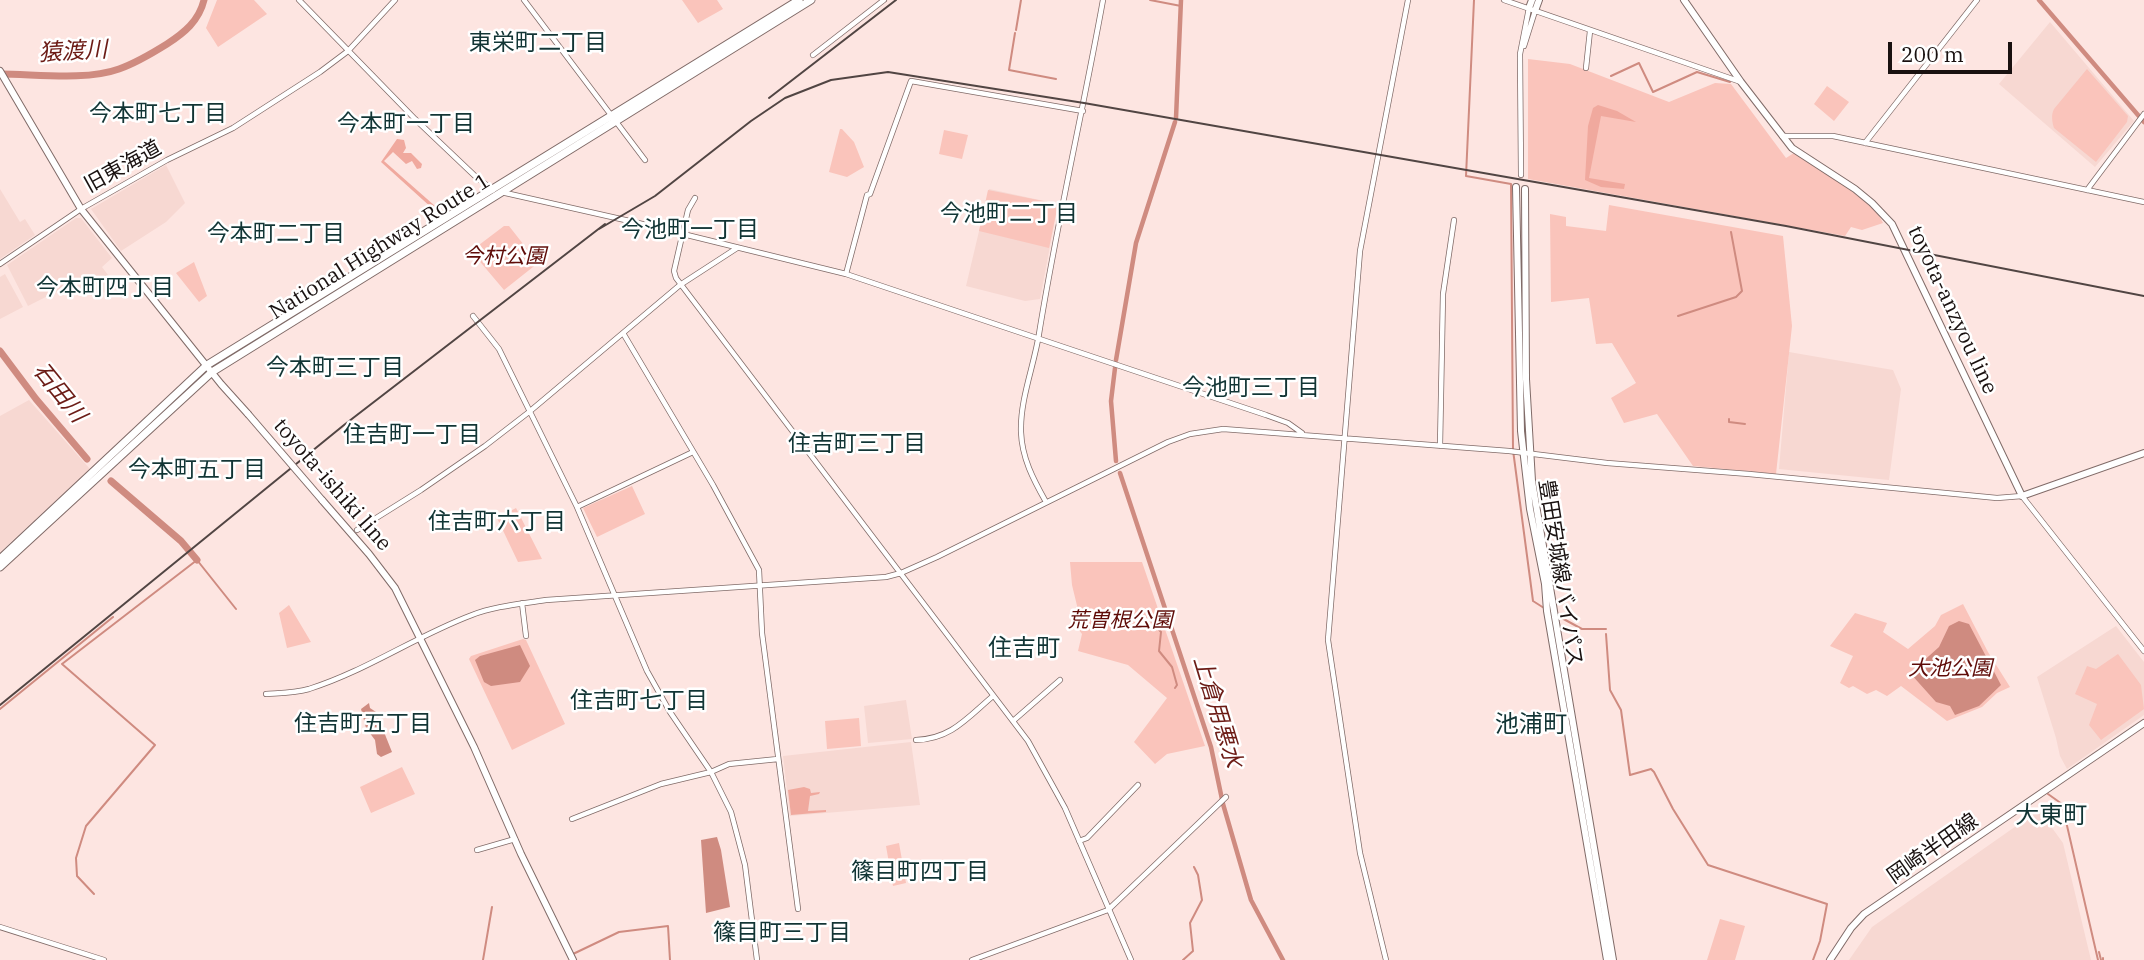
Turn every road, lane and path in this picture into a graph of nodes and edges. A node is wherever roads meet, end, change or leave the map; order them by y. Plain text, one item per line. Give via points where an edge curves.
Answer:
1 (299, 0) edge
2 (395, 0) edge
3 (524, 0) edge
4 (799, 0) edge
5 (811, 0) edge
6 (884, 0) edge
7 (1103, 0) edge
8 (1408, 0) edge
9 (1504, 0) edge
10 (1532, 0) edge
11 (1539, 0) edge
12 (1684, 0) edge
13 (1977, 0) edge
14 (1532, 10) junction
15 (1590, 30) junction
16 (348, 51) junction
17 (813, 55) dead end
18 (1586, 68) dead end
19 (0, 71) edge
20 (1741, 82) junction
21 (1083, 111) junction
22 (2141, 117) edge
23 (615, 119) junction
24 (1781, 136) junction
25 (1865, 143) junction
26 (645, 160) dead end
27 (1521, 175) dead end
28 (1516, 187) dead end
29 (1525, 189) dead end
30 (493, 190) junction
31 (2087, 190) junction
32 (502, 192) junction
33 (695, 198) dead end
34 (2144, 202) edge
35 (81, 209) junction
36 (1454, 220) dead end
37 (683, 233) junction
38 (738, 247) junction
39 (0, 264) edge
40 (846, 274) junction
41 (680, 285) junction
42 (473, 316) dead end
43 (623, 332) junction
44 (1039, 338) junction
45 (209, 369) junction
46 (529, 412) junction
47 (1303, 434) junction
48 (1344, 438) junction
49 (1440, 446) junction
50 (693, 452) junction
51 (2144, 453) edge
52 (1527, 455) junction
53 (2022, 496) junction
54 (1045, 502) junction
55 (577, 507) junction
56 (357, 530) dead end
57 (0, 559) edge
58 (0, 567) edge
59 (901, 573) junction
60 (761, 585) junction
61 (615, 597) junction
62 (522, 603) junction
63 (526, 636) dead end
64 (418, 639) junction
65 (2144, 651) edge
66 (1060, 680) dead end
67 (267, 695) dead end
68 (993, 696) junction
69 (1013, 721) junction
70 (2144, 723) edge
71 (916, 740) dead end
72 (778, 759) junction
73 (711, 772) junction
74 (1138, 785) dead end
75 (1224, 799) dead end
76 (572, 820) dead end
77 (515, 839) junction
78 (1079, 841) junction
79 (477, 849) dead end
80 (798, 909) dead end
81 (1108, 910) junction
82 (0, 927) edge
83 (572, 957) edge
84 (104, 960) edge
85 (757, 960) edge
86 (972, 960) edge
87 (1131, 960) edge
88 (1386, 960) edge
89 (1606, 960) edge
90 (1613, 960) edge
91 (1830, 960) edge

1 - 16 street
2 - 16 street, 旧東海道
3 - 23 street
4 - 23 highway, National Highway Route 1
5 - 23 highway, National Highway Route 1
6 - 17 street
7 - 21 street
8 - 48 street via 1360,251
9 - 14 street
10 - 14 main road
11 - 14 main road
12 - 20 main road, toyota-anzyou line
13 - 25 street
14 - 15 street
14 - 27 street via 1521,64
15 - 18 street
15 - 20 street
16 - 30 street
16 - 35 street, 旧東海道 via 233,128
19 - 35 main road, toyota-ishiki line
20 - 24 main road, toyota-anzyou line
21 - 40 street via 912,81 867,195
21 - 44 street
22 - 31 street
23 - 26 street
23 - 30 highway, National Highway Route 1
23 - 32 highway, National Highway Route 1
24 - 25 street via 1833,136
24 - 53 main road, toyota-anzyou line via 1792,149 1872,203 1892,224
25 - 31 street
28 - 52 main road, 豊田安城線バイパス via 1519,390
29 - 52 main road, 豊田安城線バイパス
30 - 32 street
30 - 45 highway, National Highway Route 1
31 - 34 street
32 - 37 street
32 - 45 highway, National Highway Route 1
33 - 37 street
35 - 39 street, 旧東海道
35 - 45 main road, toyota-ishiki line
36 - 49 street via 1443,294
37 - 38 street
37 - 41 street via 674,271
38 - 40 street
38 - 41 street
40 - 44 street
41 - 43 street
41 - 59 street
42 - 46 street via 499,349
43 - 46 street
43 - 50 street
44 - 47 street via 1266,415
44 - 54 street via 1021,414 1021,433 1024,456
45 - 57 highway, National Highway Route 1
45 - 58 highway, National Highway Route 1
45 - 64 main road, toyota-ishiki line, bridge via 369,554 394,588
46 - 55 street
46 - 56 street
47 - 48 street
47 - 54 street via 1223,429 1191,434
48 - 49 street
48 - 88 street via 1328,640 1360,853
49 - 52 street
50 - 55 street
50 - 60 street via 759,570
51 - 53 main road
52 - 53 street via 1997,498
52 - 89 main road, 豊田安城線バイパス via 1530,509
52 - 90 main road, 豊田安城線バイパス
53 - 65 street
54 - 59 street
55 - 61 street
59 - 60 street
59 - 68 street
60 - 61 street
60 - 72 street via 761,633
61 - 62 street
61 - 73 street via 647,671
62 - 63 street
62 - 64 street via 471,615
64 - 67 street via 309,689
64 - 77 main road, toyota-ishiki line
66 - 69 street
68 - 69 street
68 - 71 street via 947,734
69 - 78 street via 1043,767
70 - 91 main road via 1862,916
72 - 73 street via 729,764
72 - 80 street
73 - 76 street via 661,784
73 - 85 street via 740,842
74 - 78 street
75 - 81 street
77 - 79 street
77 - 83 main road, toyota-ishiki line
78 - 81 street
81 - 86 street
81 - 87 street
82 - 84 street

